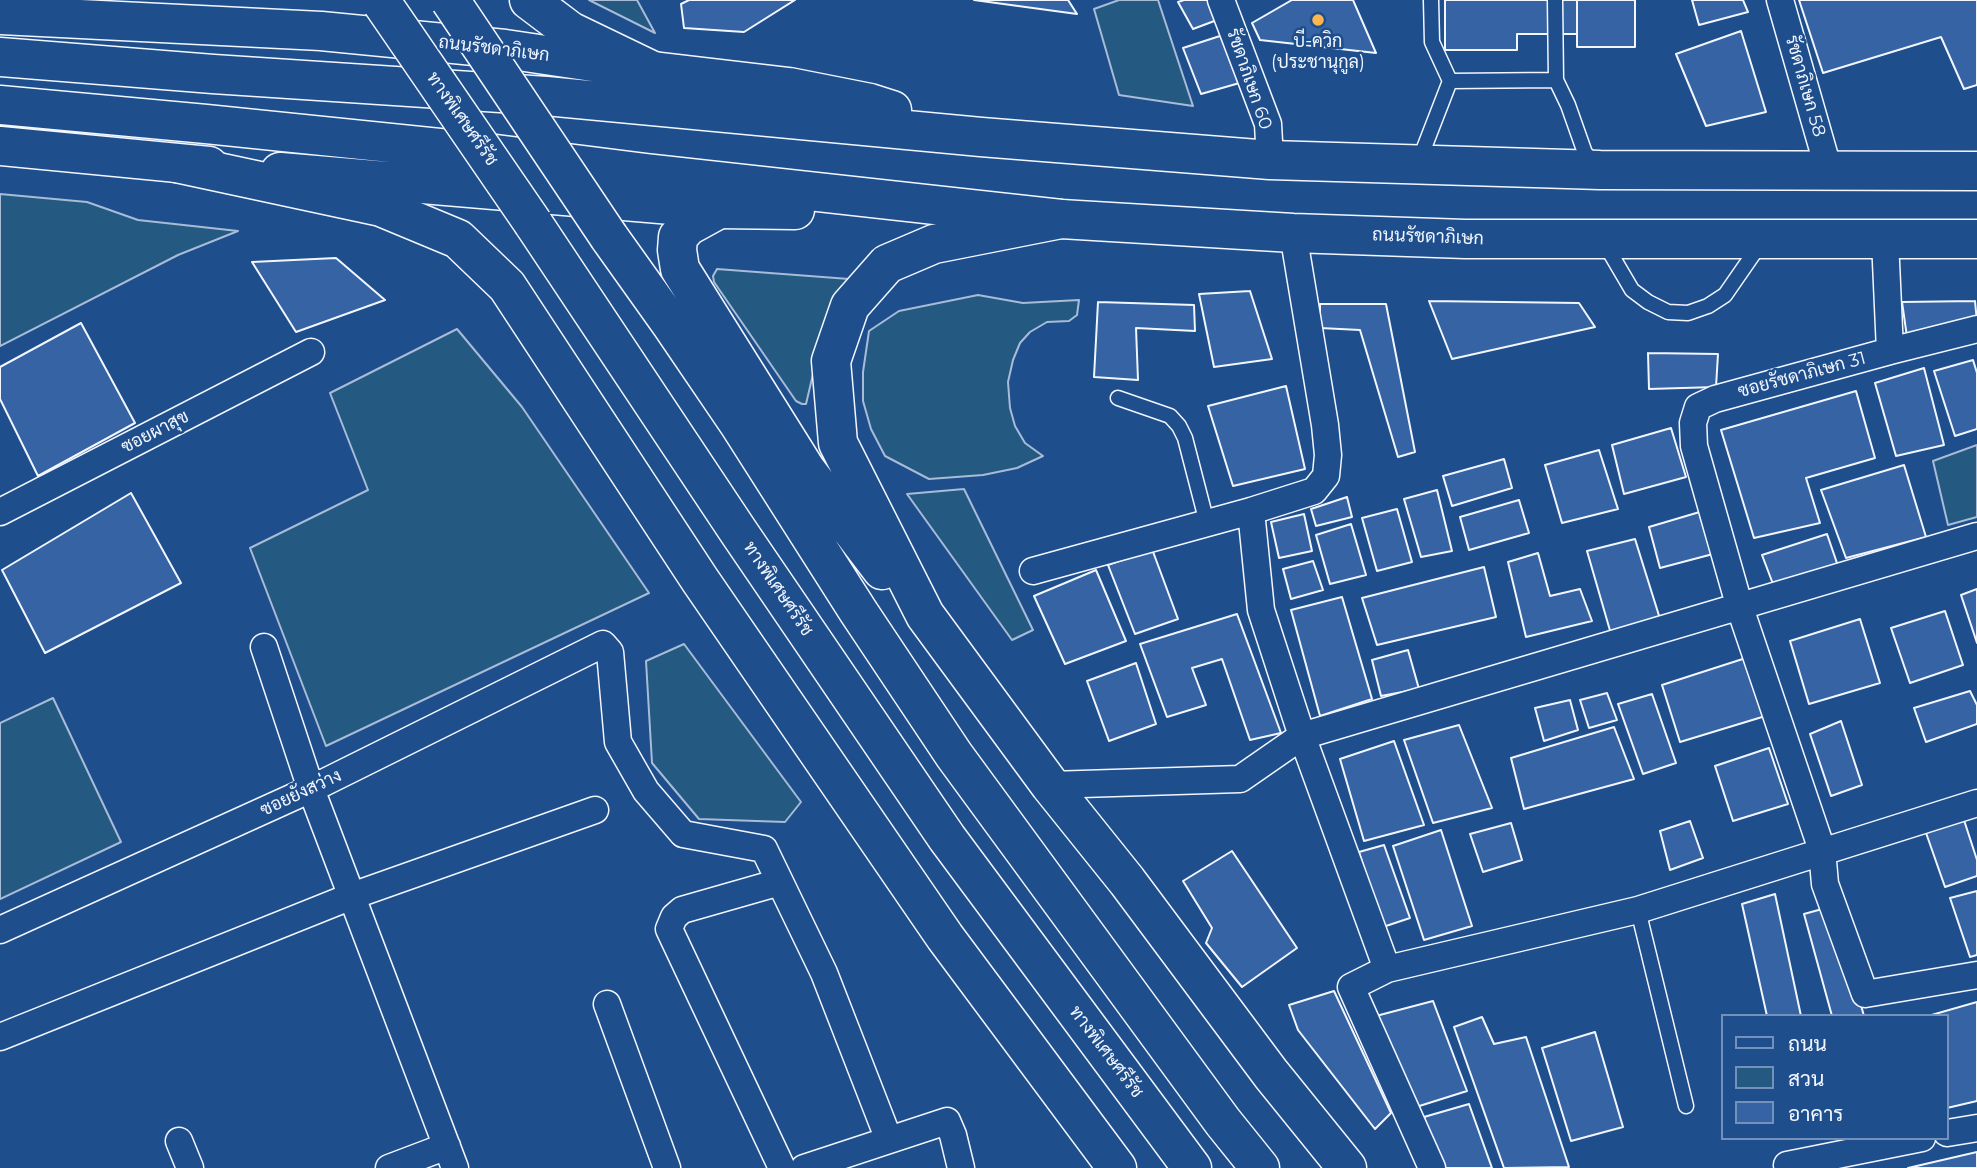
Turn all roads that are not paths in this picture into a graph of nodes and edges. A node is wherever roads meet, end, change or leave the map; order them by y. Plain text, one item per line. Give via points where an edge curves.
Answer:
1 (380, 0) edge
2 (450, 0) edge
3 (529, 0) edge
4 (1221, 0) edge
5 (1430, 0) edge
6 (1555, 0) edge
7 (1780, 0) edge
8 (0, 15) edge
9 (0, 57) edge
10 (653, 71) junction
11 (1556, 80) junction
12 (1450, 81) junction
13 (0, 106) edge
14 (981, 137) junction
15 (0, 146) edge
16 (1270, 160) junction
17 (176, 163) junction
18 (1417, 165) junction
19 (1600, 170) junction
20 (1829, 171) junction
21 (1977, 171) edge
22 (881, 199) junction
23 (719, 209) junction
24 (1061, 219) junction
25 (1293, 233) junction
26 (1977, 239) edge
27 (1603, 240) junction
28 (1763, 240) junction
29 (1885, 240) junction
30 (1977, 329) edge
31 (1890, 351) junction
32 (311, 352) dead end
33 (1118, 398) dead end
34 (1251, 511) junction
35 (0, 512) edge
36 (1207, 523) junction
37 (1977, 536) edge
38 (1033, 570) dead end
39 (1740, 608) junction
40 (925, 615) junction
41 (264, 648) dead end
42 (1302, 736) junction
43 (1050, 785) junction
44 (311, 789) junction
45 (1977, 803) edge
46 (595, 810) dead end
47 (1822, 850) junction
48 (780, 882) junction
49 (352, 896) junction
50 (1638, 910) junction
51 (0, 930) edge
52 (1387, 969) junction
53 (1977, 975) edge
54 (607, 1004) dead end
55 (0, 1037) edge
56 (1686, 1106) dead end
57 (1977, 1128) edge
58 (1949, 1133) edge
59 (888, 1140) junction
60 (1912, 1140) edge
61 (179, 1141) dead end
62 (451, 1157) edge
63 (1787, 1165) dead end
64 (190, 1168) edge
65 (388, 1168) edge
66 (667, 1168) edge
67 (782, 1168) edge
68 (804, 1168) edge
69 (961, 1168) edge
70 (1117, 1168) edge
71 (1192, 1168) edge
72 (1261, 1168) edge
73 (1347, 1168) edge
74 (1432, 1168) edge

1 - 71 main road, ทางพิเศษศรีรัช, bridge via 947,838
2 - 72 main road, bridge via 739,424 954,755
3 - 10 main road via 570,31
4 - 16 street, รัชดาภิเษก 60 via 1268,124
5 - 12 lane via 1432,42
6 - 11 lane
7 - 20 street, รัชดาภิเษก 58
8 - 10 main road, ถนนรัชดาภิเษก via 321,31 505,49
9 - 14 main road, ถนนรัชดาภิเษก via 546,96
10 - 14 main road, ถนนรัชดาภิเษก via 789,87 870,103
11 - 12 lane
11 - 19 lane via 1585,153
12 - 18 lane
13 - 22 main road, ถนนรัชดาภิเษก via 488,153
14 - 16 main road, ถนนรัชดาภิเษก
15 - 17 main road, ถนนรัชดาภิเษก
16 - 18 main road, ถนนรัชดาภิเษก
17 - 23 main road, ถนนรัชดาภิเษก
17 - 70 main road via 381,207 458,239 507,286 700,580 945,937
18 - 19 main road, ถนนรัชดาภิเษก
19 - 20 main road, ถนนรัชดาภิเษก
20 - 21 main road, ถนนรัชดาภิเษก
22 - 23 main road, ถนนรัชดาภิเษก via 798,210
22 - 24 main road, ถนนรัชดาภิเษก
23 - 40 main road via 678,237 680,268 806,470 884,573
24 - 25 main road, ถนนรัชดาภิเษก
24 - 40 main road via 934,244 887,264 850,306 831,361 838,443
25 - 27 main road, ถนนรัชดาภิเษก
25 - 34 street via 1325,425 1326,476 1314,491
26 - 29 main road, ถนนรัชดาภิเษก
27 - 28 main road, ถนนรัชดาภิเษก
27 - 28 lane via 1632,290 1668,312 1688,313 1725,296
28 - 29 main road, ถนนรัชดาภิเษก
29 - 31 street, ซอยรัชดาภิเษก 31
30 - 31 street, ซอยรัชดาภิเษก 31
31 - 39 street, ซอยรัชดาภิเษก 31 via 1698,407 1693,446
32 - 35 street, ซอยผาสุข
33 - 36 lane via 1170,416 1179,426
34 - 36 street
34 - 42 street via 1261,610
36 - 38 street
37 - 39 street
39 - 42 street
39 - 47 street
40 - 43 main road
41 - 44 street
42 - 43 street via 1240,779
42 - 52 street
43 - 73 main road
44 - 48 street, ซอยยังสว่าง via 603,645 610,652 618,742 646,791 683,834 764,849
44 - 49 street
44 - 51 street, ซอยยังสว่าง
45 - 47 street
46 - 49 street
47 - 50 street
47 - 53 street via 1825,884 1865,995
48 - 59 street via 824,973
48 - 67 street via 682,910 670,929
49 - 55 street
49 - 62 street
50 - 52 street
50 - 56 lane
52 - 74 street via 1351,988
54 - 66 street
57 - 58 street
59 - 68 street
59 - 69 street via 947,1121
60 - 63 street
61 - 64 street
62 - 65 street

